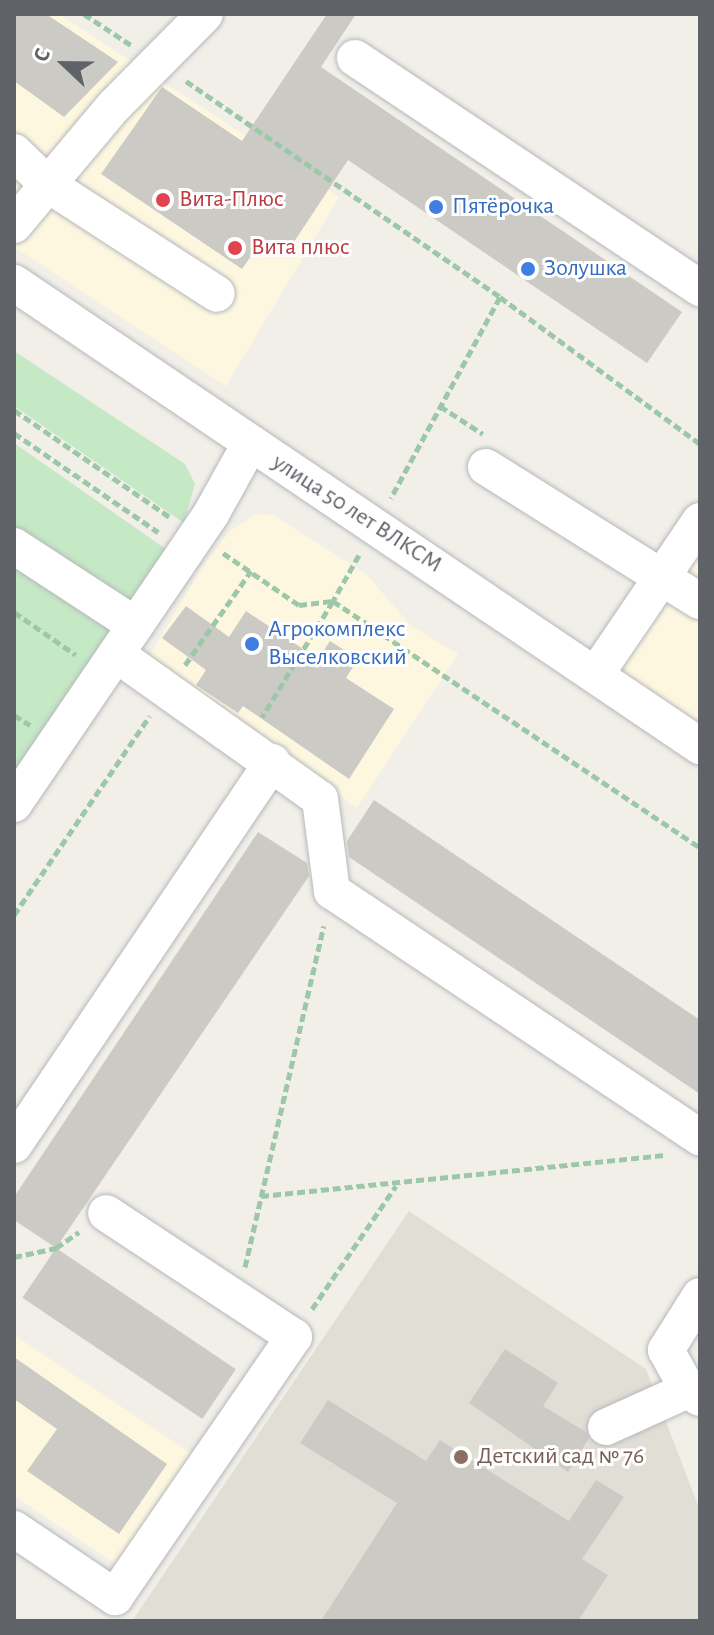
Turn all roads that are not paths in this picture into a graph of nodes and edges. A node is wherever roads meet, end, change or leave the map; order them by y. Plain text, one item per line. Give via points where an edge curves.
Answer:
1 (205, 14) edge
2 (355, 58) dead end
3 (14, 152) edge
4 (47, 184) junction
5 (14, 225) edge
6 (14, 283) edge
7 (700, 288) edge
8 (217, 294) dead end
9 (250, 444) junction
10 (486, 467) dead end
11 (700, 521) edge
12 (14, 546) edge
13 (660, 574) junction
14 (700, 601) edge
15 (125, 639) junction
16 (596, 674) junction
17 (700, 746) edge
18 (272, 762) junction
19 (14, 804) edge
20 (14, 1145) edge
21 (685, 1146) edge
22 (106, 1213) road end
23 (700, 1296) edge
24 (694, 1394) edge
25 (606, 1427) dead end
26 (14, 1529) edge
27 (107, 1609) edge

1 - 4 street
2 - 7 street
3 - 4 street
4 - 5 street
4 - 8 street
6 - 9 street, улица 50 лет ВЛКСМ
9 - 15 street via 211,514
9 - 16 street, улица 50 лет ВЛКСМ
10 - 13 street
11 - 13 street
12 - 15 street
13 - 14 street
13 - 16 street
15 - 18 street via 169,689
15 - 19 street
16 - 17 street, улица 50 лет ВЛКСМ
18 - 20 street
18 - 21 street via 320,799 332,891
22 - 27 street via 294,1337
23 - 24 street via 666,1350
24 - 25 street
26 - 27 street

